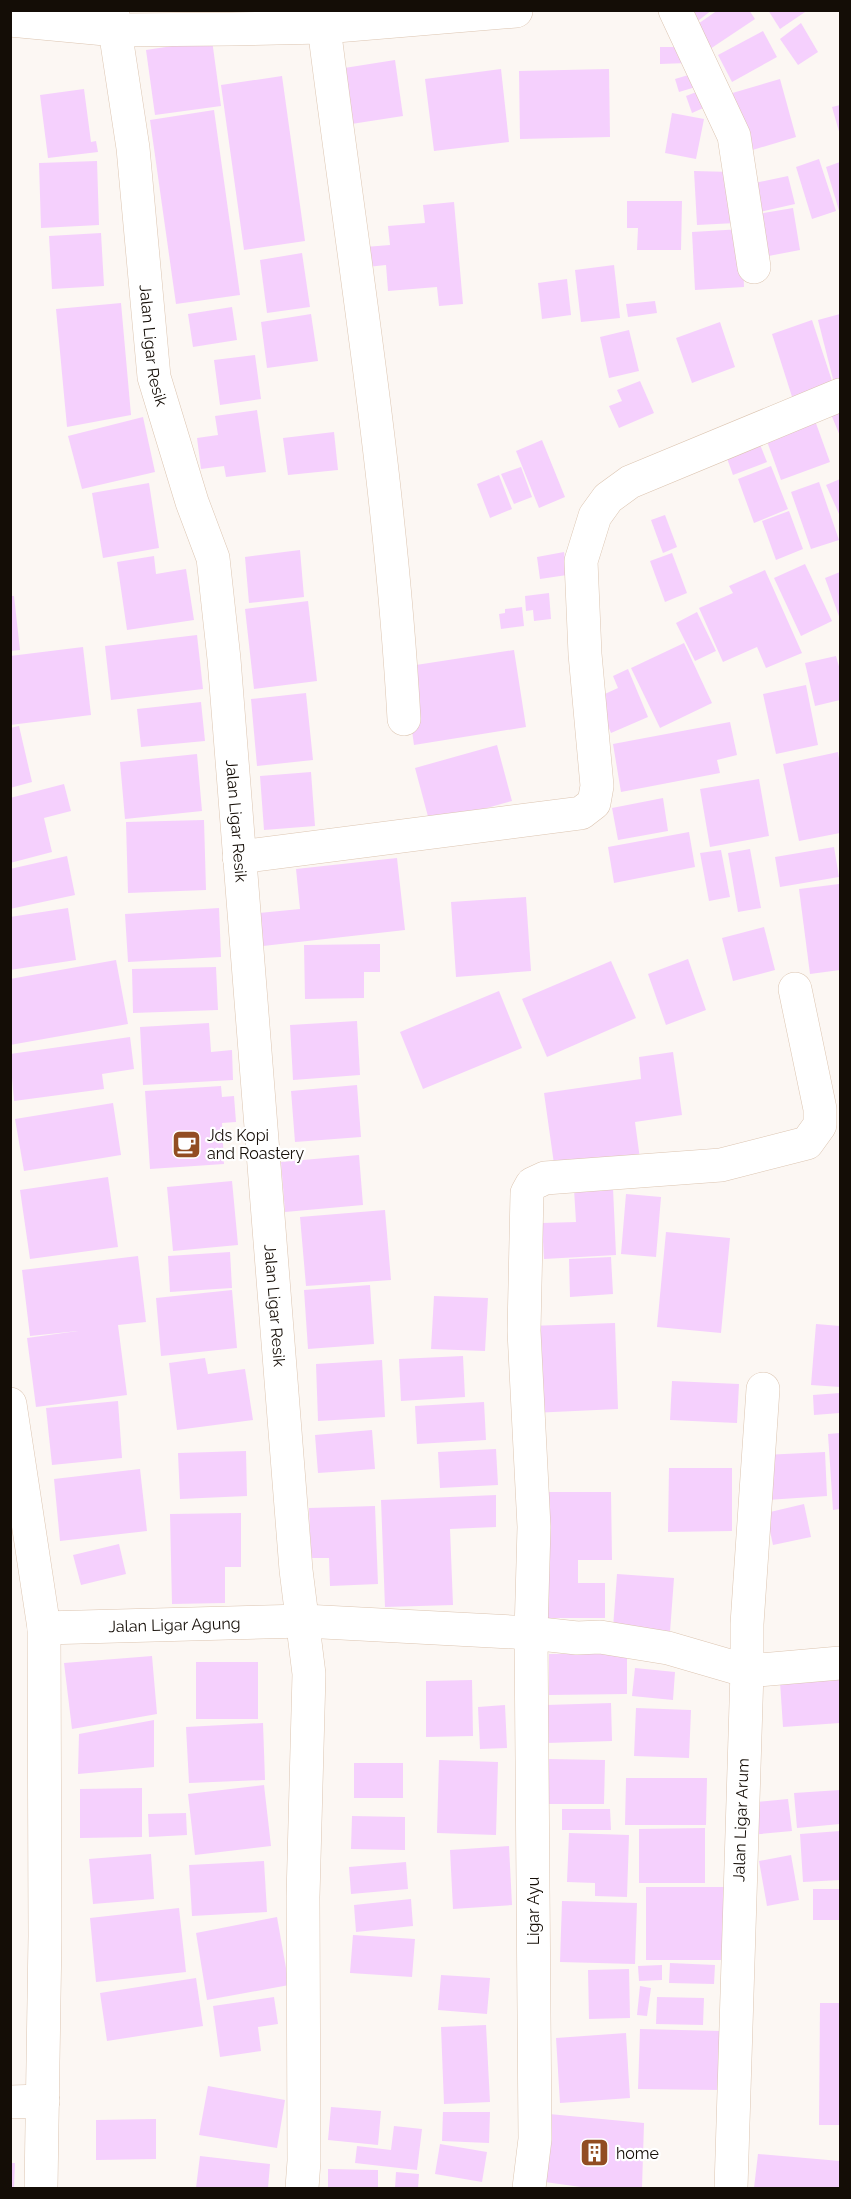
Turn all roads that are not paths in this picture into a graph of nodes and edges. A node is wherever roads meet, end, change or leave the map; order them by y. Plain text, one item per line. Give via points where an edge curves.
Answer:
1 (675, 10) edge
2 (516, 12) edge
3 (320, 19) edge
4 (10, 20) edge
5 (114, 20) edge
6 (754, 267) dead end
7 (840, 395) edge
8 (404, 719) dead end
9 (239, 857) junction
10 (795, 989) dead end
11 (763, 1389) dead end
12 (10, 1404) edge
13 (304, 1621) junction
14 (44, 1628) junction
15 (531, 1633) junction
16 (840, 1663) edge
17 (747, 1671) junction
18 (43, 2101) junction
19 (10, 2102) edge
20 (41, 2188) edge
21 (303, 2188) edge
22 (529, 2188) edge
23 (731, 2188) edge

1 - 6 street via 734,136
2 - 3 street
3 - 5 street
3 - 8 street via 379,435
4 - 5 street
5 - 9 street, Jalan Ligar Resik via 133,148 154,376 213,558
7 - 9 street via 630,482 608,498 595,516 581,561 597,786 594,803 581,813
9 - 13 street, Jalan Ligar Resik via 296,1570
10 - 15 street, Ligar Ayu via 820,1109 820,1125 807,1143 721,1165 545,1178 532,1184 527,1193 524,1331 534,1527
11 - 17 street, Jalan Ligar Arum
12 - 14 street
13 - 14 street, Jalan Ligar Agung
13 - 15 street, Jalan Ligar Agung
13 - 21 street, Jalan Ligar Resik via 309,1674 303,1897
14 - 18 street
15 - 17 street via 600,1637 668,1648
15 - 22 street, Ligar Ayu via 535,2139
16 - 17 street
17 - 23 street, Jalan Ligar Arum
18 - 19 street
18 - 20 street

